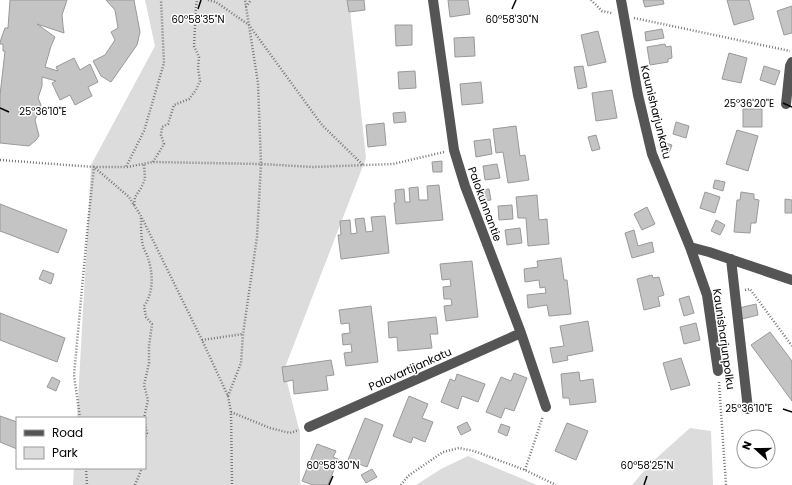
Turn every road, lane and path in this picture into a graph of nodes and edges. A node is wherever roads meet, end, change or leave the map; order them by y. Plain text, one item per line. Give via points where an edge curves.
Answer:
1 (161, 0) edge
2 (197, 0) edge
3 (208, 0) edge
4 (245, 0) edge
5 (251, 0) edge
6 (433, 0) edge
7 (591, 0) edge
8 (621, 0) edge
9 (246, 6) junction
10 (623, 16) junction
11 (249, 25) junction
12 (792, 51) edge
13 (792, 62) edge
14 (786, 104) dead end
15 (454, 150) junction
16 (0, 160) edge
17 (153, 162) junction
18 (144, 164) junction
19 (261, 164) junction
20 (363, 165) junction
21 (94, 167) junction
22 (126, 167) junction
23 (134, 205) junction
24 (141, 216) junction
25 (690, 247) junction
26 (731, 259) junction
27 (792, 280) edge
28 (735, 291) junction
29 (521, 333) junction
30 (243, 334) junction
31 (202, 340) junction
32 (792, 346) edge
33 (718, 371) joint
34 (228, 396) junction
35 (546, 407) joint
36 (748, 409) dead end
37 (231, 412) junction
38 (80, 417) edge
39 (144, 417) edge
40 (309, 427) joint
41 (86, 469) edge
42 (142, 469) edge
43 (525, 470) junction
44 (87, 485) edge
45 (135, 485) edge
46 (232, 485) edge
47 (401, 485) edge
48 (556, 485) edge
49 (726, 485) edge

1 - 22 path via 164,63 144,131
2 - 17 path via 194,46 199,57 200,81 189,99 174,105 168,124 162,127 164,144
3 - 11 path via 216,2
4 - 9 path
5 - 9 path
6 - 15 street, Palokunnantie
7 - 10 path via 602,11
8 - 10 street, Kaunisharjunkatu
9 - 11 path
10 - 12 path
10 - 25 street, Kaunisharjunkatu via 652,154
11 - 19 path via 258,83
11 - 20 path via 322,125
13 - 14 street
15 - 20 path via 393,164
15 - 29 street, Palokunnantie via 465,186
16 - 21 path
17 - 18 path
17 - 19 path
18 - 22 path
18 - 23 path via 145,179 135,197
19 - 20 path via 312,167
19 - 30 path via 257,237
21 - 22 path
21 - 23 path
21 - 38 path via 74,375
23 - 24 path
24 - 31 path
24 - 39 path via 143,246 152,281 150,294 144,306 146,317 152,324 149,363 144,385 148,400
25 - 26 street
25 - 33 street, Kaunisharjunpolku via 707,295
26 - 27 street
26 - 28 street
28 - 32 path via 750,289
28 - 36 street
29 - 35 street, Palokunnantie
29 - 40 street, Palovartijankatu
30 - 31 path
30 - 34 path via 241,363
31 - 34 path
33 - 49 path, Kaunisharjunpolku
34 - 37 path
35 - 43 path
37 - 40 path via 270,428 290,432
37 - 46 path
41 - 44 path
42 - 45 path
43 - 47 path via 459,448 443,452 408,476
43 - 48 path

